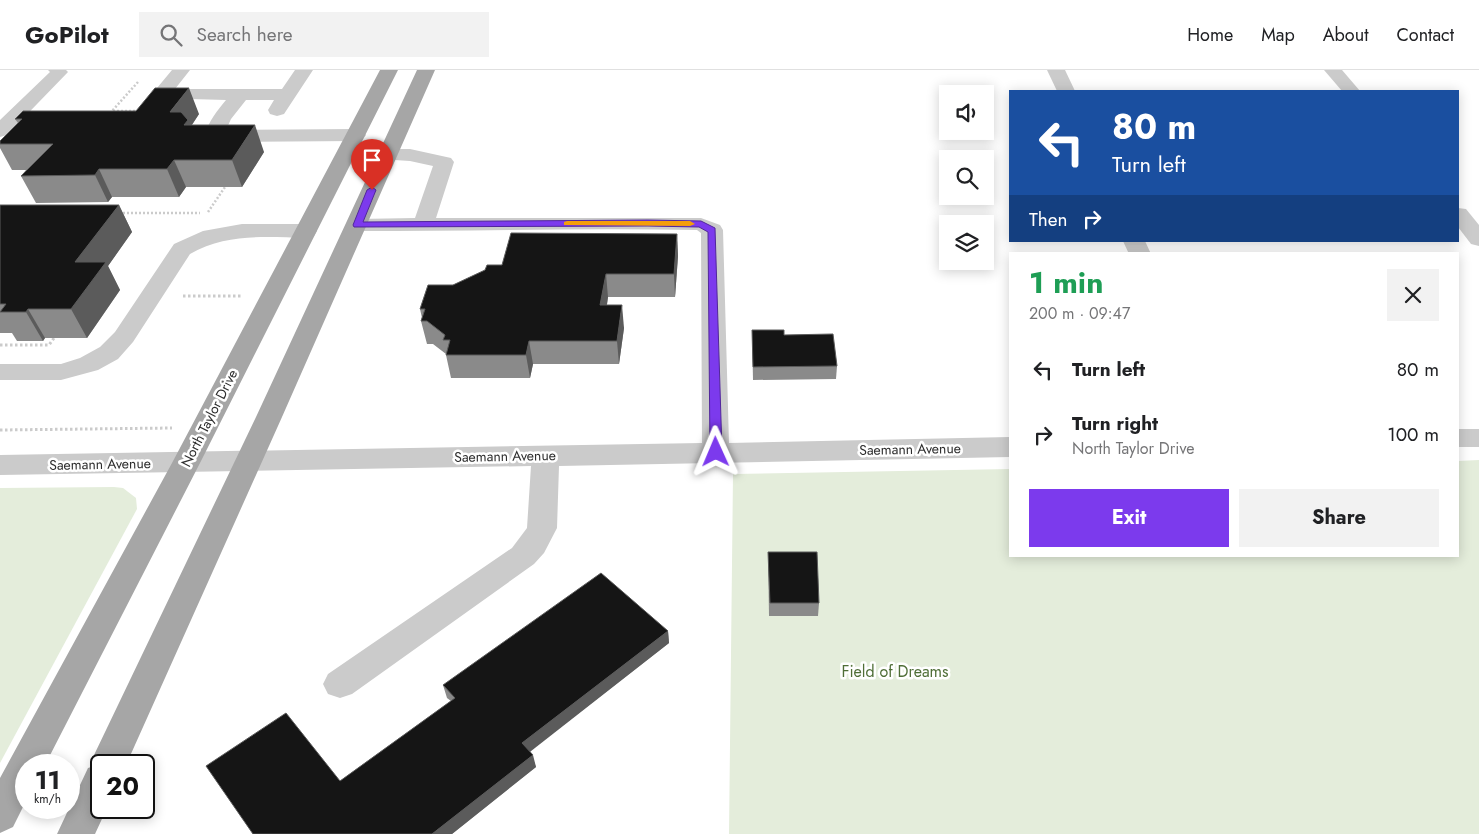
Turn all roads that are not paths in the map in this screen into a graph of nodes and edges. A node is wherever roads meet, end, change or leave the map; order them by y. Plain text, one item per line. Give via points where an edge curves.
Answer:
1 (57, 70) edge
2 (181, 70) edge
3 (304, 70) edge
4 (389, 70) edge
5 (426, 70) edge
6 (1056, 70) edge
7 (1333, 70) edge
8 (1066, 90) edge
9 (1350, 90) edge
10 (241, 94) junction
11 (287, 94) junction
12 (0, 131) edge
13 (261, 134) junction
14 (356, 135) junction
15 (386, 155) junction
16 (1459, 215) edge
17 (423, 224) junction
18 (357, 225) junction
19 (306, 231) junction
20 (1479, 239) edge
21 (0, 372) edge
22 (1459, 438) edge
23 (1479, 438) edge
24 (1009, 447) edge
25 (716, 452) junction
26 (546, 455) junction
27 (250, 461) junction
28 (186, 463) junction
29 (0, 465) edge
30 (340, 684) dead end
31 (32, 754) edge
32 (113, 754) edge
33 (15, 786) edge
34 (90, 804) edge
35 (0, 815) edge
36 (76, 834) edge

1 - 12 street via 56,76
2 - 10 street via 161,94
3 - 11 street
4 - 14 main road, North Taylor Drive
5 - 15 main road
6 - 8 street
7 - 9 street
10 - 11 street
10 - 13 street via 218,124 216,134
11 - 13 street
13 - 14 street
14 - 19 main road, North Taylor Drive
15 - 17 street via 410,155 444,162
15 - 18 main road
16 - 20 street
17 - 18 street
17 - 25 street via 701,224 712,230
18 - 27 main road
19 - 21 street via 225,231 195,240 182,249 124,337 108,353 89,364 61,372
19 - 28 main road, North Taylor Drive
22 - 23 street
24 - 25 street, Saemann Avenue
25 - 26 street, Saemann Avenue
26 - 27 street, Saemann Avenue
26 - 30 street via 542,528 523,556
27 - 28 street, Saemann Avenue
27 - 32 main road
28 - 29 street, Saemann Avenue
28 - 31 main road, North Taylor Drive
33 - 35 main road, North Taylor Drive
34 - 36 main road

